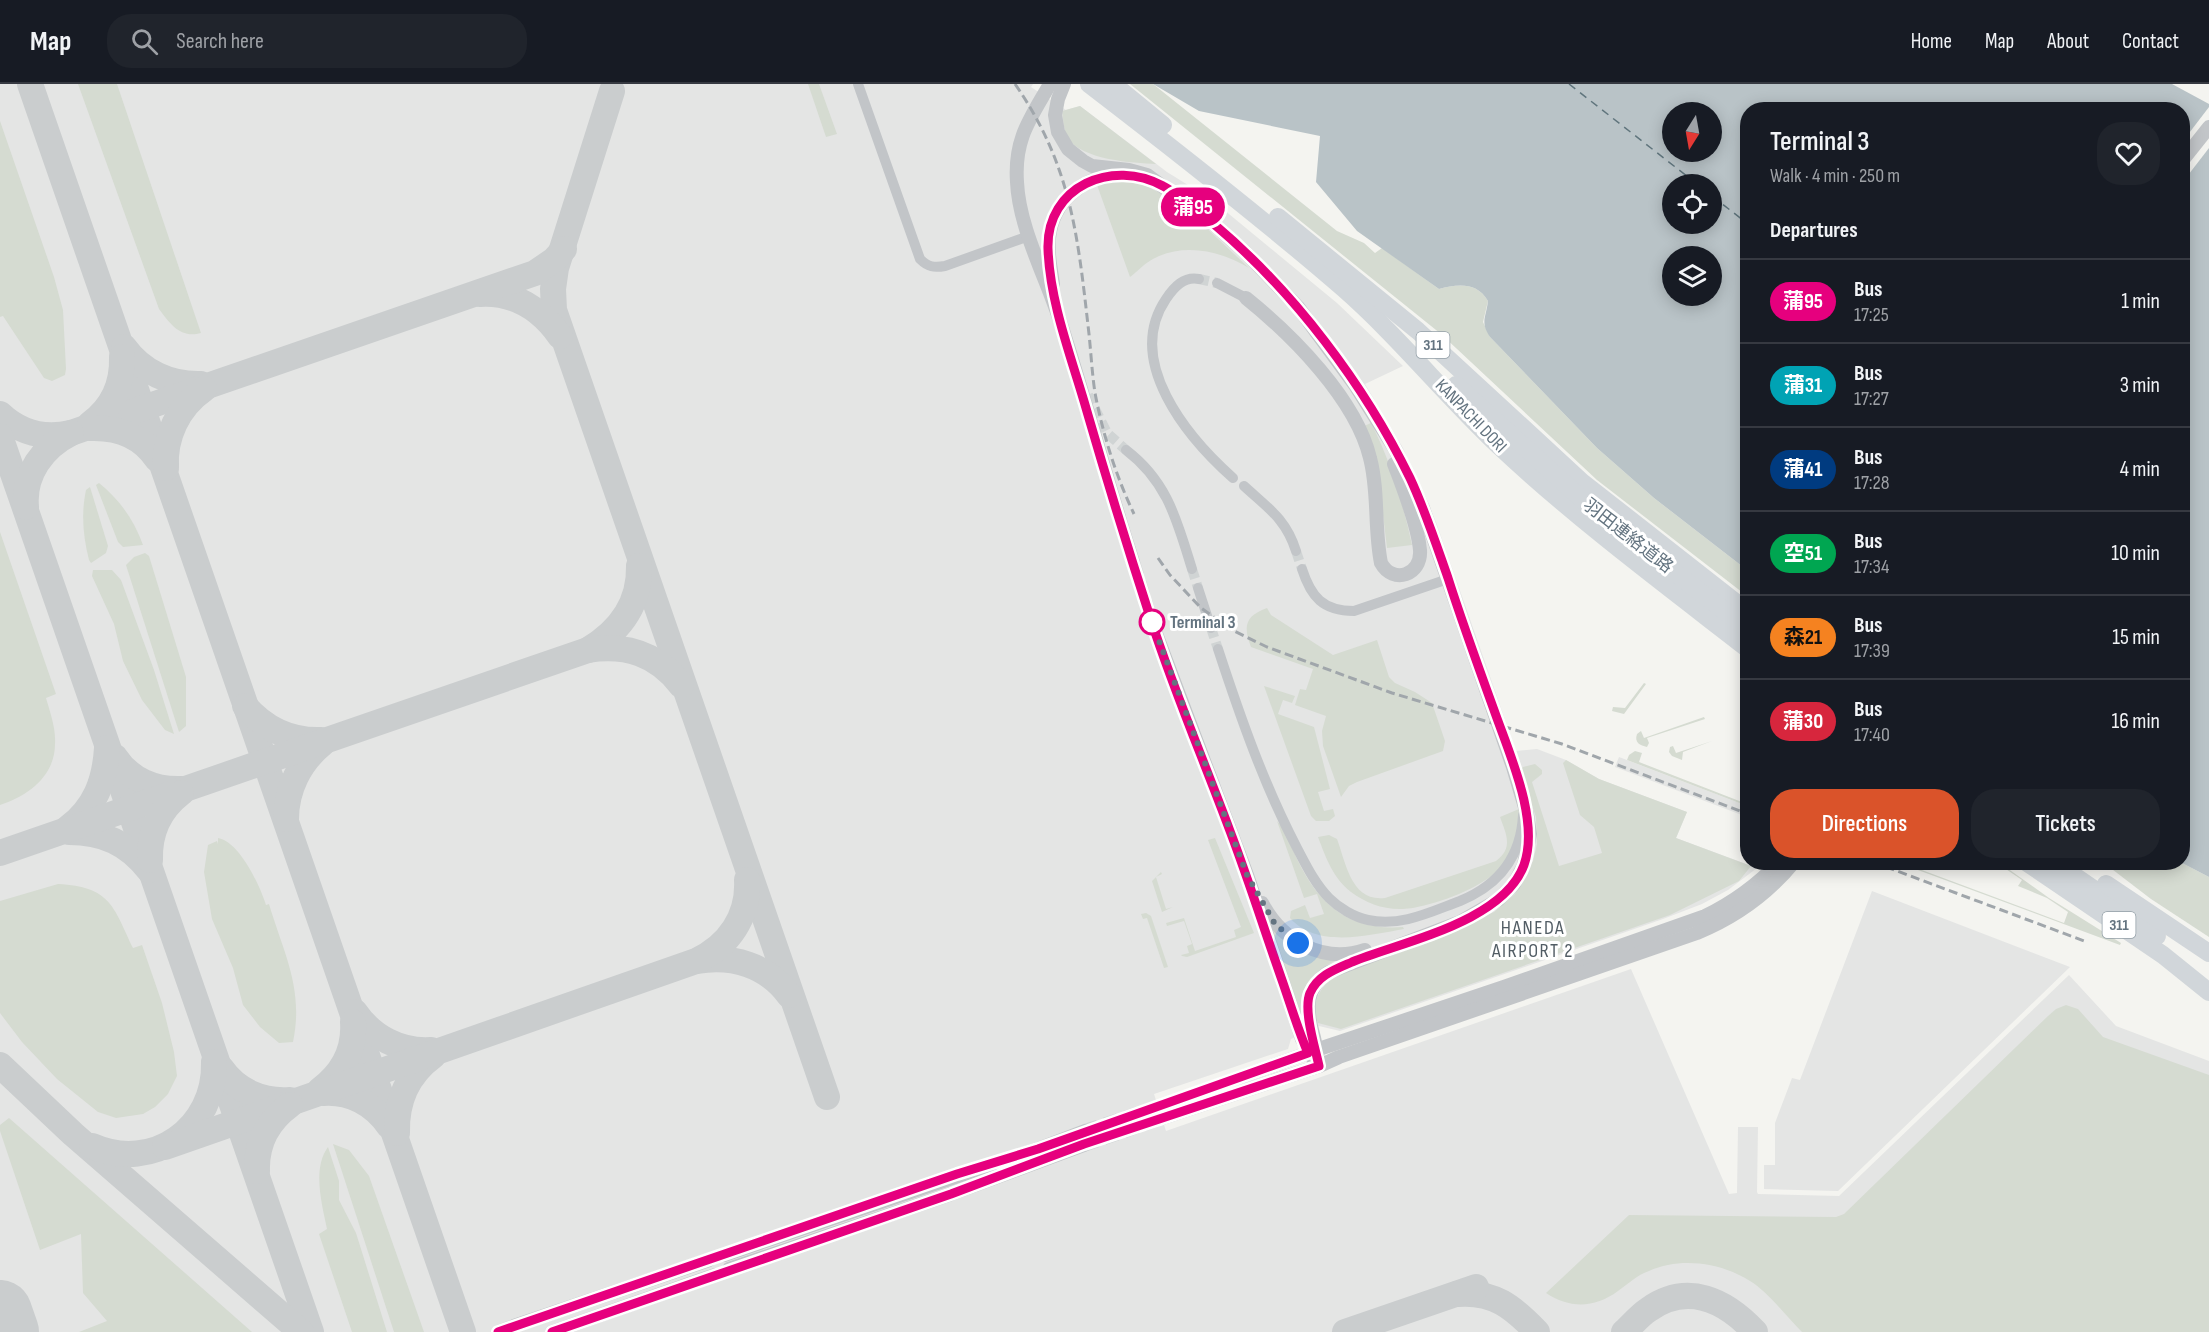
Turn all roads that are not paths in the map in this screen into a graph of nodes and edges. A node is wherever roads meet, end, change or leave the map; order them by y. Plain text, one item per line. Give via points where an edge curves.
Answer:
1 (858, 84) edge
2 (1050, 84) edge
3 (1064, 84) edge
4 (1089, 84) edge
5 (1113, 84) edge
6 (2209, 127) edge
7 (2190, 151) edge
8 (1161, 184) junction
9 (1029, 236) junction
10 (1199, 279) tunnel mouth
11 (1217, 283) tunnel mouth
12 (1246, 298) joint
13 (1372, 315) junction
14 (1059, 318) junction
15 (1418, 331) junction
16 (1076, 372) junction
17 (1085, 390) tunnel mouth
18 (1384, 433) junction
19 (1514, 438) junction
20 (1126, 450) tunnel mouth
21 (1233, 478) dead end
22 (1244, 486) dead end
23 (1296, 551) tunnel mouth
24 (1133, 562) tunnel mouth
25 (1192, 569) tunnel mouth
26 (1302, 569) tunnel mouth
27 (1448, 579) junction
28 (1198, 588) tunnel mouth
29 (1740, 606) edge
30 (1152, 623) tunnel mouth
31 (1740, 623) edge
32 (1210, 628) tunnel mouth
33 (1740, 643) edge
34 (1218, 649) tunnel mouth
35 (1522, 797) junction
36 (1771, 870) edge
37 (1787, 870) edge
38 (2038, 870) edge
39 (2066, 870) edge
40 (2087, 870) edge
41 (1247, 875) junction
42 (2108, 899) junction
43 (1470, 915) junction
44 (2209, 953) edge
45 (2209, 967) edge
46 (2209, 984) edge
47 (2209, 992) edge
48 (1312, 1052) junction
49 (1319, 1066) junction
50 (724, 1255) dead end
51 (710, 1260) dead end
52 (729, 1269) dead end
53 (715, 1275) dead end
54 (514, 1326) dead end
55 (552, 1332) edge

1 - 9 street via 920,259 935,268 945,266
2 - 9 street via 1024,129 1018,154 1018,199
3 - 8 street via 1056,104 1055,121 1068,149 1092,166 1137,171
4 - 13 main road, KANPACHI DORI / 311 via 1225,189
5 - 15 main road, KANPACHI DORI / 311
6 - 7 street
8 - 14 street via 1110,175 1089,181 1064,200 1048,238
8 - 18 street via 1216,226 1298,307 1355,385
9 - 14 street
10 - 21 street via 1183,281 1160,308 1152,329 1152,360 1182,420 1213,460
11 - 12 street
12 - 18 street via 1319,368 1356,425 1372,468 1381,563 1388,572 1402,576 1415,569 1420,552
13 - 19 main road via 1426,357
13 - 33 main road, KANPACHI DORI / 311 via 1532,476
14 - 16 street
15 - 19 main road
15 - 29 main road, KANPACHI DORI / 311 via 1582,482
16 - 17 street
16 - 24 street
18 - 27 street via 1411,480
19 - 31 main road, 羽田連絡道路 via 1595,511
20 - 25 street via 1148,469 1167,497
22 - 23 street via 1282,521 1291,533
26 - 27 street via 1307,586 1321,602 1346,611
27 - 35 street
28 - 32 street
30 - 41 street
34 - 35 street via 1287,829 1323,892 1351,914 1379,921 1401,921 1488,887 1505,870 1516,850 1522,826
35 - 43 street via 1530,834 1524,865 1506,893 1489,907
36 - 48 street via 1749,891 1706,916
37 - 49 street via 1752,904 1717,925
38 - 47 main road, 311 via 2163,955
39 - 42 main road, 311
40 - 44 main road, 311
41 - 43 street via 1279,929 1306,947 1325,953 1358,952
41 - 48 street
42 - 45 main road
42 - 46 main road via 2168,945
43 - 48 street via 1324,975 1311,990 1307,1007
48 - 49 street
48 - 49 street via 1160,1112
50 - 52 street via 1038,1149 1084,1138 951,1194
51 - 54 street
53 - 55 street

